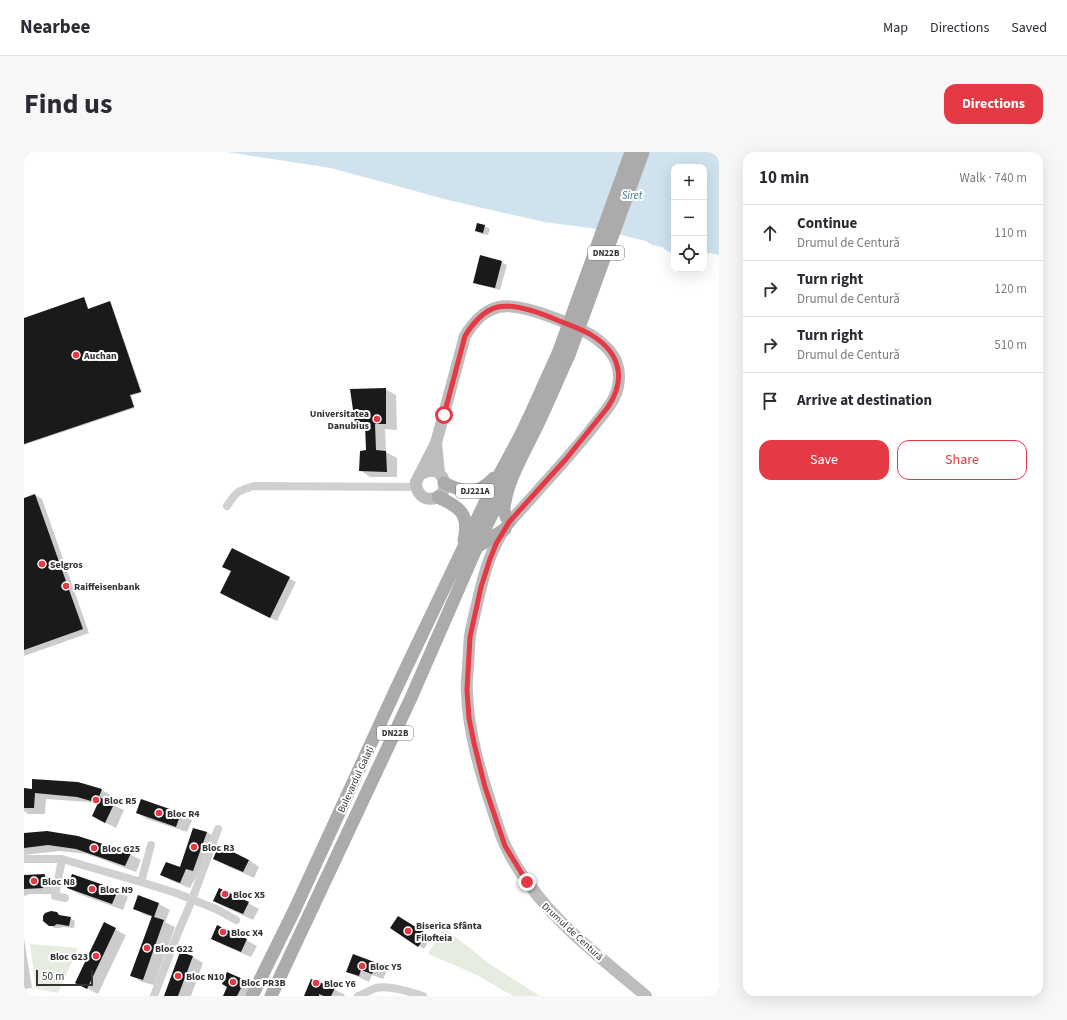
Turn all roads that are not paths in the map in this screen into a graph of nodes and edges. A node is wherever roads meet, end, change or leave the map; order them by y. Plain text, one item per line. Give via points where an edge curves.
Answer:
1 (631, 152) edge
2 (643, 152) edge
3 (564, 353) junction
4 (436, 443) junction
5 (500, 472) junction
6 (421, 474) junction
7 (442, 478) junction
8 (512, 478) junction
9 (416, 486) junction
10 (438, 497) junction
11 (227, 506) dead end
12 (507, 525) junction
13 (477, 546) junction
14 (461, 554) junction
15 (218, 829) dead end
16 (151, 846) dead end
17 (24, 859) edge
18 (62, 859) junction
19 (141, 882) junction
20 (65, 898) dead end
21 (192, 900) junction
22 (294, 911) junction
23 (308, 917) junction
24 (236, 920) dead end
25 (154, 996) edge
26 (252, 996) edge
27 (271, 996) edge
28 (358, 996) edge
29 (423, 996) edge
30 (646, 996) edge

1 - 3 main road, DN22B, bridge
2 - 3 main road, DN22B, bridge
3 - 5 main road, DN22B
3 - 8 main road, DN22B via 545,409
4 - 6 street, Drumul de Centură / DJ221A
4 - 7 street, Drumul de Centură / DJ221A
4 - 12 street, Drumul de Centură / DJ221A via 465,336 483,315 493,309 511,306 538,312 582,330 609,350 619,374 614,398 566,459
5 - 7 main road, DJ221A via 490,483 473,492 455,488
5 - 14 main road, Bulevardul Galați / DN22B
6 - 7 street, DJ221A via 433,471
6 - 9 street, Drumul de Centură / DJ221A
7 - 10 street, Drumul de Centură / DJ221A via 444,488
8 - 12 main road via 504,508
8 - 13 main road, Bulevardul Galați / DN22B
9 - 10 street, DJ221A via 422,496 432,499
9 - 11 street via 254,486 240,490
10 - 14 main road, DJ221A via 455,506 465,521
12 - 13 main road
12 - 30 street, Drumul de Centură / DJ221A via 490,559 470,637 467,690 469,718 485,787 505,846 539,898
13 - 23 main road, Bulevardul Galați / DN22B via 412,698
14 - 22 main road, Bulevardul Galați / DN22B
15 - 21 street
16 - 19 street
17 - 18 street
18 - 19 street
18 - 20 street via 55,896
19 - 21 street
21 - 24 street
21 - 25 street
22 - 23 main road
22 - 26 main road, Bulevardul Galați / DN22B
23 - 27 main road, Bulevardul Galați / DN22B
28 - 29 street via 376,988 407,991

